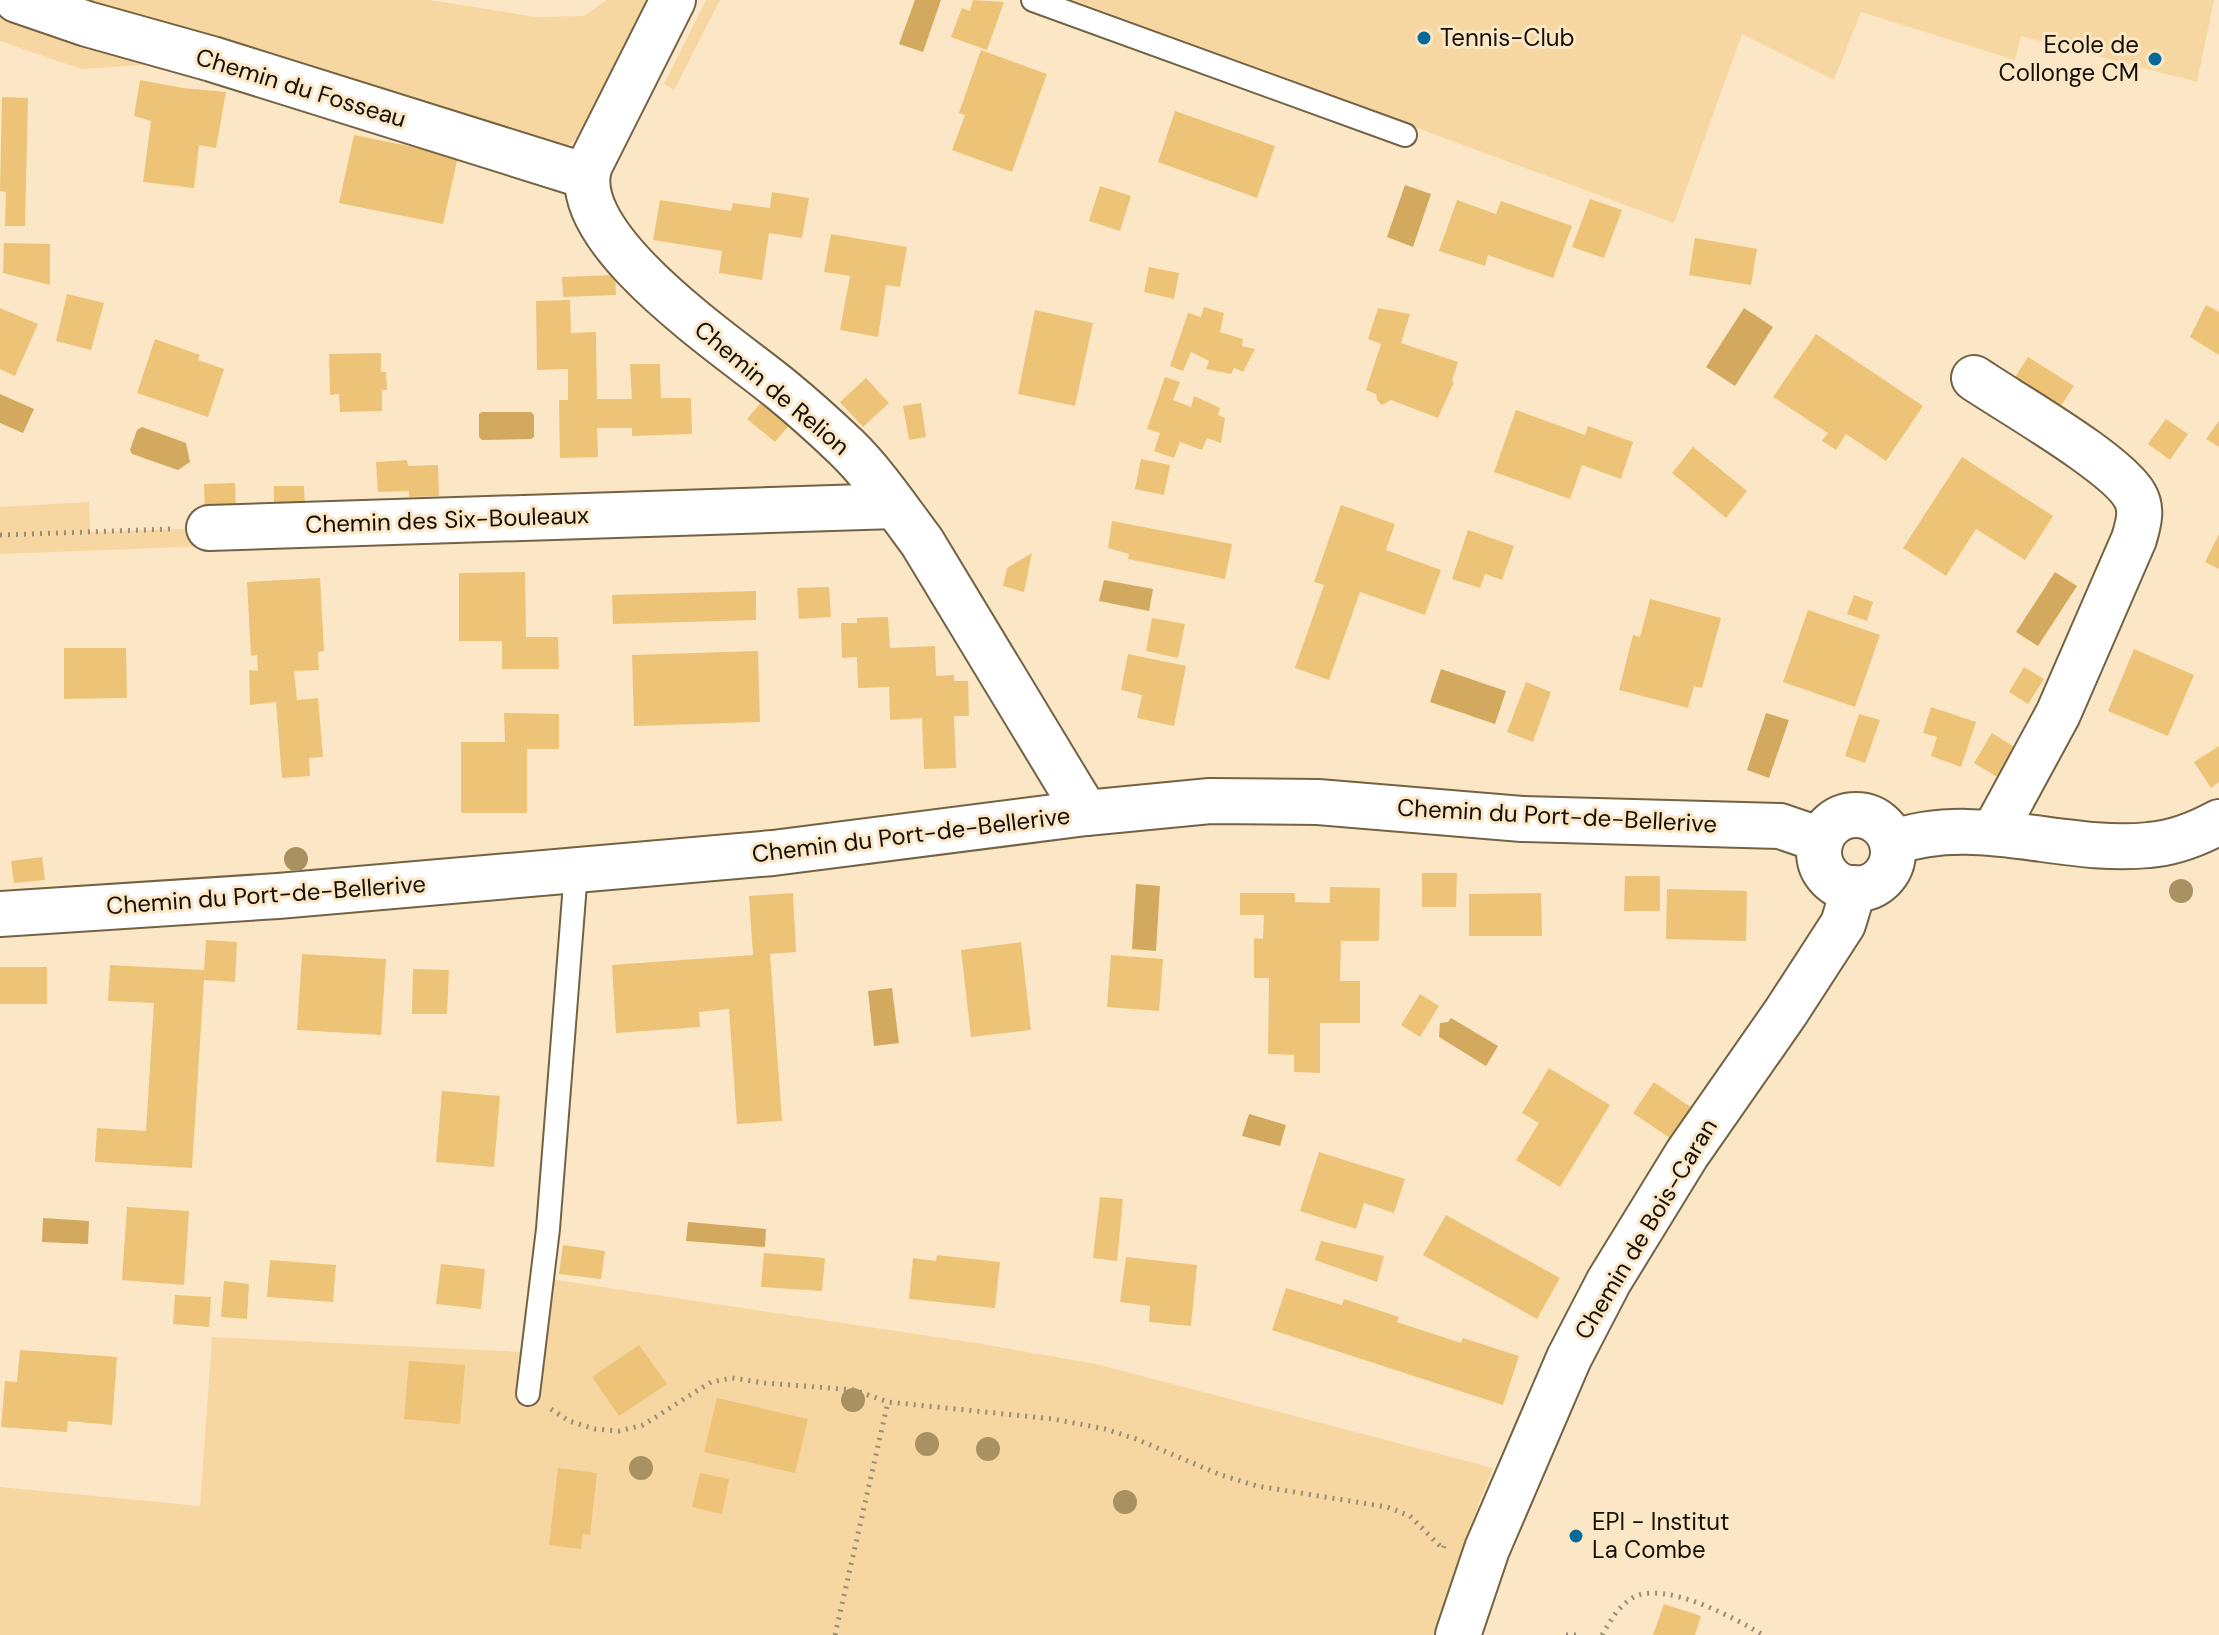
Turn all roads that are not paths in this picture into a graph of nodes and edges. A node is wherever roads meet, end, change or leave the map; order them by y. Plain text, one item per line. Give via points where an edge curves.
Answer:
1 (17, 0) edge
2 (673, 0) edge
3 (1033, 0) edge
4 (1405, 135) dead end
5 (586, 176) junction
6 (1974, 378) dead end
7 (895, 506) junction
8 (209, 528) road end
9 (1086, 813) junction
10 (2219, 822) edge
11 (1994, 832) junction
12 (1821, 840) junction
13 (1892, 843) junction
14 (576, 871) junction
15 (1854, 888) junction
16 (0, 914) edge
17 (528, 1394) road end
18 (1458, 1635) edge

1 - 5 street, Chemin du Fosseau
2 - 5 street
3 - 4 lane
5 - 7 street, Chemin de Relion via 595,213 655,289 848,449
6 - 11 street via 2112,472 2135,496 2140,513 2134,539 2058,714
7 - 8 street, Chemin des Six-Bouleaux
7 - 9 street, Chemin de Relion
9 - 12 street, Chemin du Port-de-Bellerive via 1210,801 1318,802 1522,819 1780,826
9 - 14 street, Chemin du Port-de-Bellerive via 773,853
10 - 11 street via 2150,845 2111,846
11 - 13 street
12 - 13 street via 1837,821 1859,815 1880,824
12 - 15 street via 1821,864 1828,876
13 - 15 street via 1891,866 1884,877 1874,885
14 - 16 street, Chemin du Port-de-Bellerive
14 - 17 lane via 548,1229
15 - 18 street, Chemin de Bois-Caran via 1843,924 1687,1154 1609,1281 1569,1358 1487,1549

